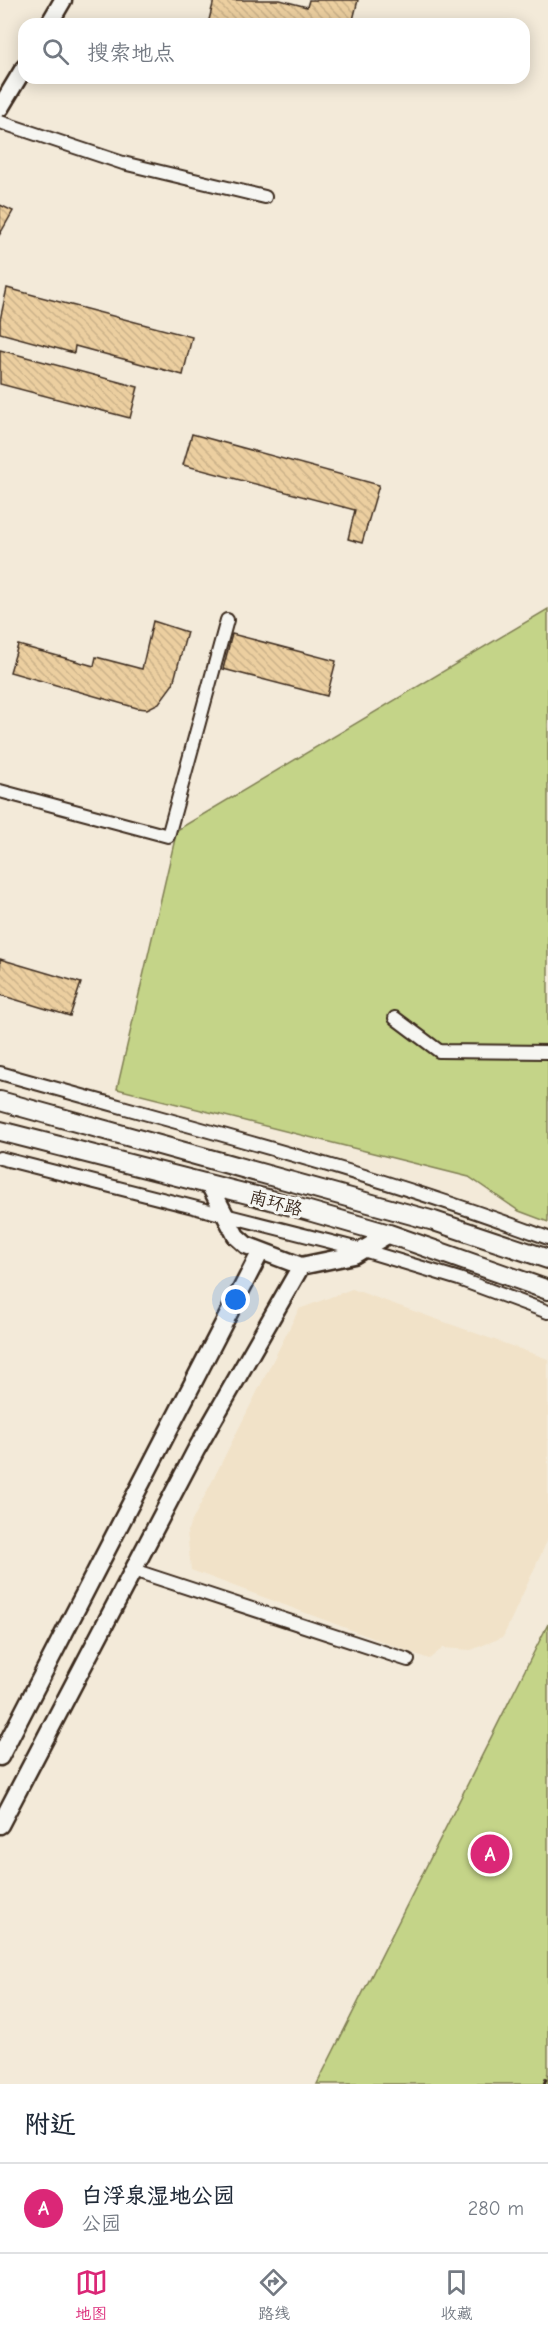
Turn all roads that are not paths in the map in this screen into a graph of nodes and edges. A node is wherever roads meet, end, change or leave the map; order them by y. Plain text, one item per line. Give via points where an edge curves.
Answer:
1 (63, 0) edge
2 (52, 18) edge
3 (18, 77) edge
4 (3, 99) edge
5 (0, 122) edge
6 (265, 197) dead end
7 (227, 620) dead end
8 (0, 791) edge
9 (395, 1018) dead end
10 (548, 1052) edge
11 (0, 1073) edge
12 (0, 1101) edge
13 (0, 1131) edge
14 (0, 1158) edge
15 (210, 1186) junction
16 (225, 1214) junction
17 (388, 1234) junction
18 (548, 1238) edge
19 (363, 1250) junction
20 (260, 1252) junction
21 (548, 1259) edge
22 (301, 1266) junction
23 (548, 1290) edge
24 (548, 1312) edge
25 (133, 1570) junction
26 (408, 1660) dead end
27 (0, 1757) edge
28 (0, 1825) edge

1 - 2 main road
3 - 4 main road
5 - 6 street via 112,160
7 - 8 street via 168,836
9 - 10 street via 439,1051
11 - 18 street via 368,1178
12 - 21 main road, 南环路 via 434,1221
13 - 15 main road, 南环路
14 - 16 street
15 - 16 main road
15 - 17 main road, 南环路
16 - 19 street
16 - 20 main road via 236,1236
17 - 19 main road
17 - 23 main road, 南环路
19 - 22 main road
19 - 24 street via 459,1279
20 - 22 main road
20 - 27 main road
22 - 25 main road
25 - 26 street
25 - 28 main road

